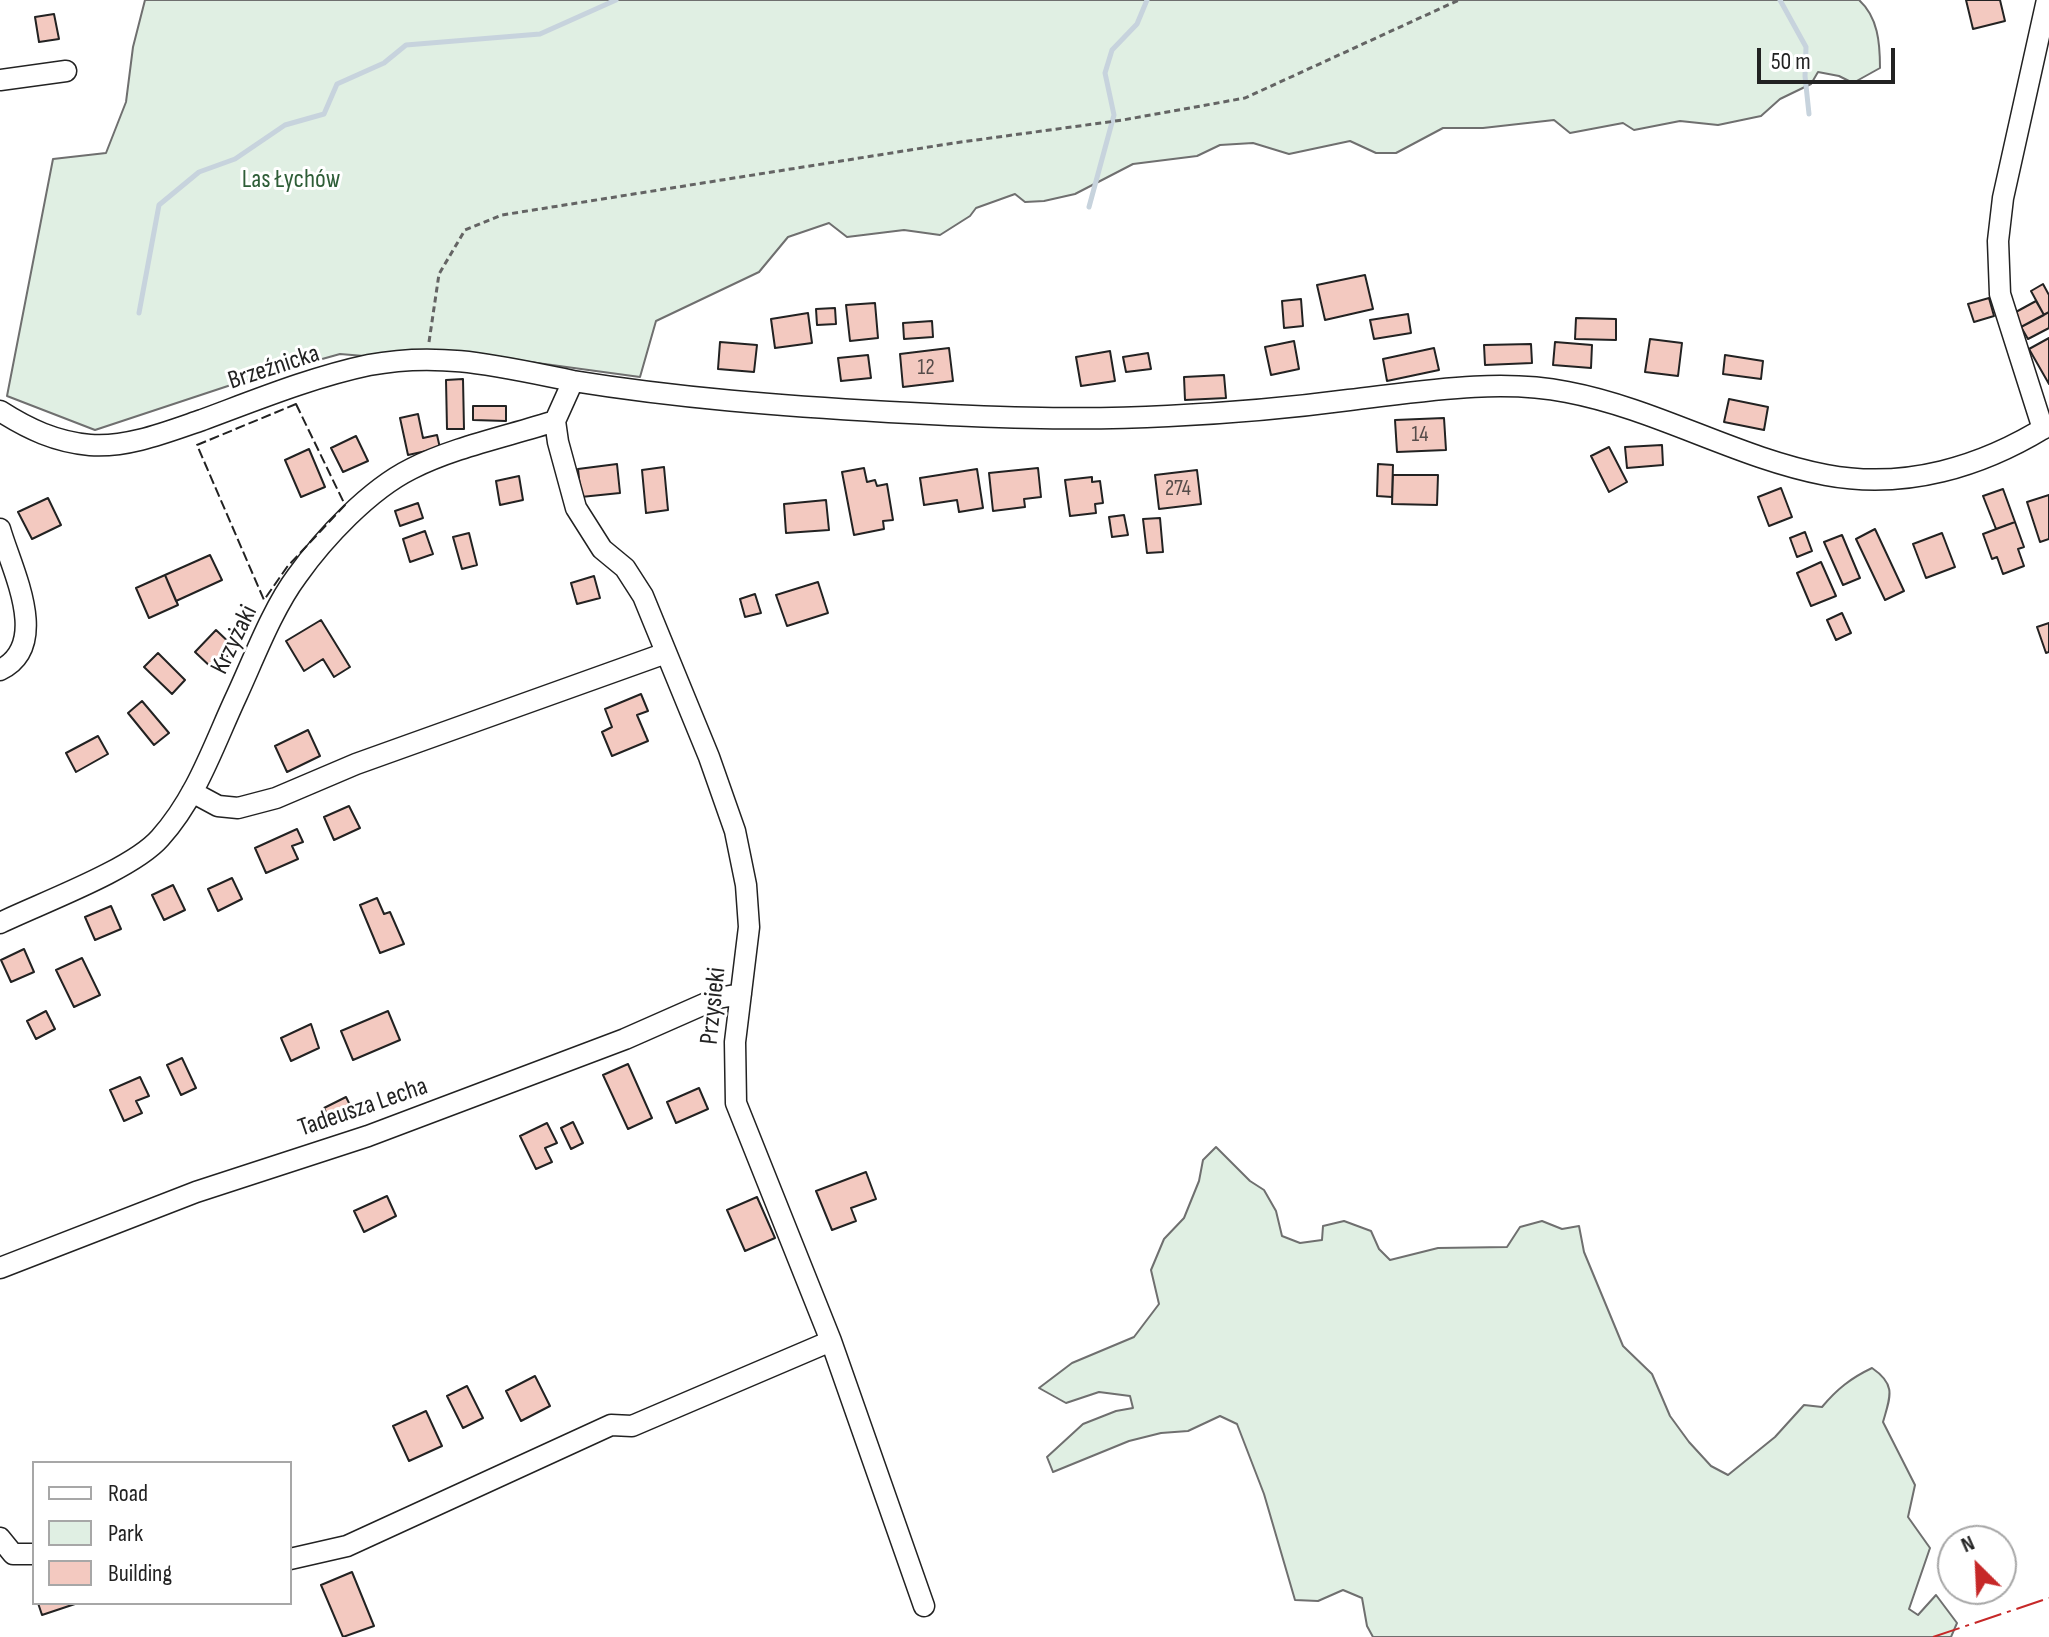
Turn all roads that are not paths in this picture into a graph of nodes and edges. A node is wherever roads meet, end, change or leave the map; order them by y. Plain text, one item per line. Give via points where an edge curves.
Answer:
1 (2047, 0) edge
2 (66, 71) dead end
3 (0, 80) edge
4 (573, 381) junction
5 (0, 411) edge
6 (555, 421) junction
7 (2046, 427) edge
8 (0, 529) edge
9 (666, 653) junction
10 (0, 670) edge
11 (192, 792) junction
12 (0, 923) edge
13 (741, 994) junction
14 (0, 1268) edge
15 (831, 1341) junction
16 (0, 1538) edge
17 (32, 1554) edge
18 (292, 1559) edge
19 (924, 1606) dead end

1 - 7 street via 1998,241 2000,294
2 - 3 street
4 - 5 street, Brzeźnicka via 451,358 369,365 135,441 93,445 41,434
4 - 6 street
4 - 7 street, Brzeźnicka via 688,398 1083,420 1262,411 1428,391 1522,387 1616,404 1827,476 1880,480 1925,477 1967,465
6 - 9 street, Przysieki via 576,508 602,549 625,568 643,596
6 - 11 street, Krzyżaki via 411,468 343,522 296,577
8 - 10 street via 26,608 25,639 18,657
9 - 11 street via 276,798 238,808 218,806
9 - 13 street, Przysieki via 735,831 749,927
11 - 12 street, Krzyżaki via 159,841 125,864
13 - 14 street, Tadeusza Lecha via 718,998 625,1039 368,1136 196,1192
13 - 15 street, Przysieki via 736,1103
15 - 18 street via 632,1426 611,1425 347,1546
15 - 19 street, Przysieki
16 - 17 street via 13,1554

